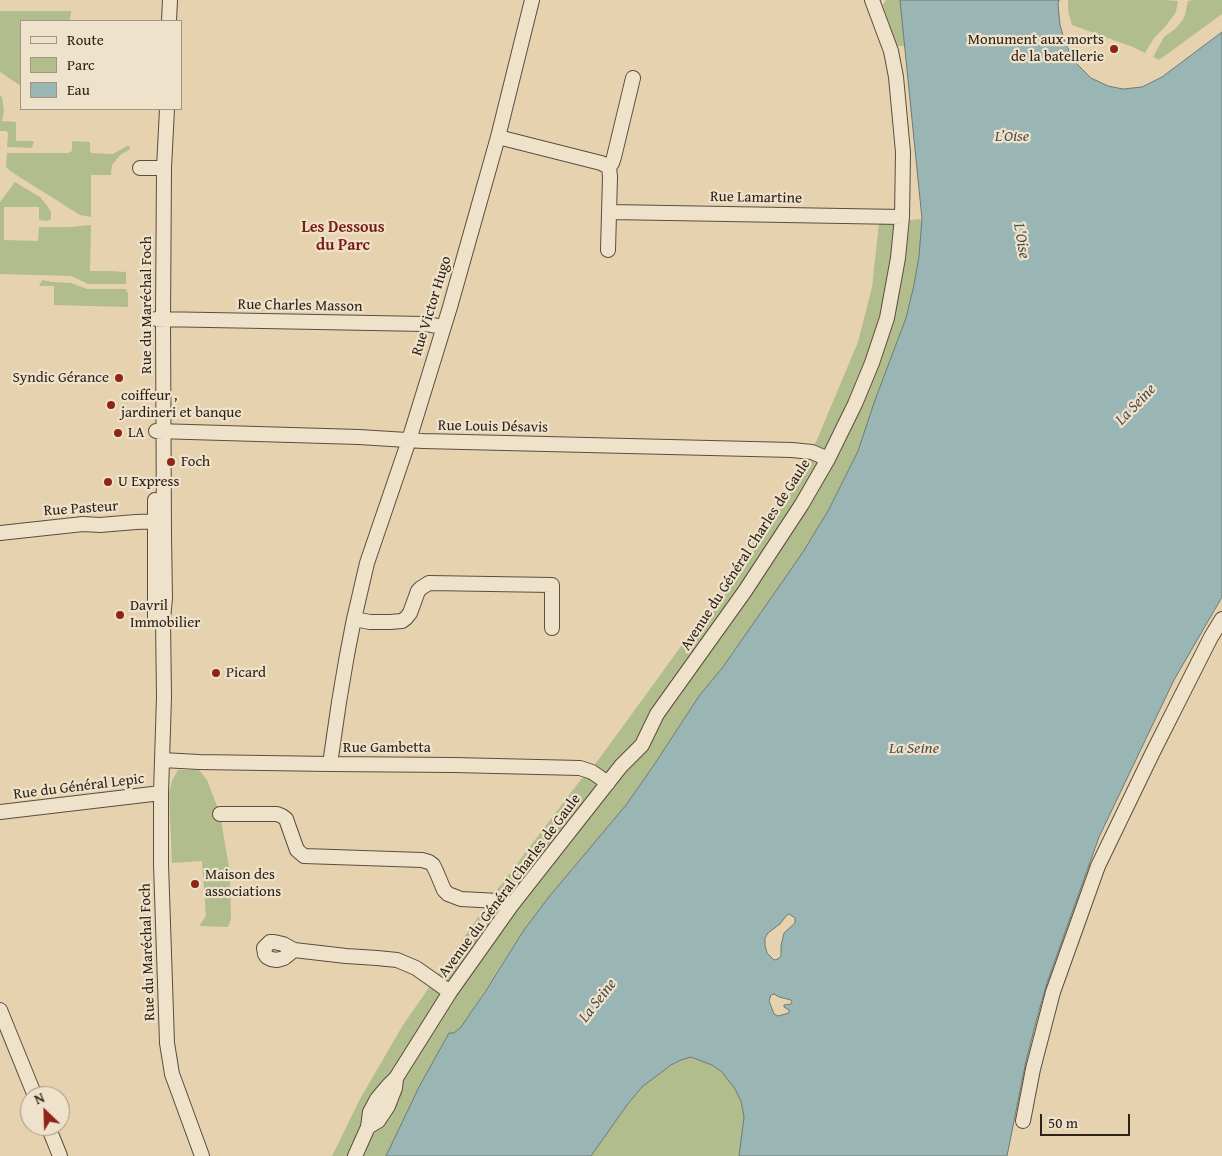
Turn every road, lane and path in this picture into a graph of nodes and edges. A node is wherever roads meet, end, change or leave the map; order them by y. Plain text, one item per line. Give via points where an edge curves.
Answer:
1 (160, 0) edge
2 (170, 0) edge
3 (532, 0) edge
4 (872, 0) edge
5 (160, 20) edge
6 (169, 20) edge
7 (633, 78) dead end
8 (158, 110) edge
9 (167, 110) edge
10 (498, 136) junction
11 (609, 167) junction
12 (140, 168) dead end
13 (160, 168) junction
14 (610, 212) junction
15 (902, 217) junction
16 (608, 250) dead end
17 (160, 319) junction
18 (444, 327) junction
19 (160, 431) junction
20 (408, 440) junction
21 (828, 459) junction
22 (159, 521) junction
23 (0, 532) edge
24 (354, 619) junction
25 (1222, 619) edge
26 (552, 628) dead end
27 (162, 760) junction
28 (330, 764) junction
29 (608, 783) junction
30 (161, 794) junction
31 (0, 812) edge
32 (220, 814) dead end
33 (511, 906) junction
34 (294, 950) dead end
35 (450, 992) junction
36 (0, 1010) edge
37 (32, 1086) edge
38 (1023, 1121) dead end
39 (52, 1136) edge
40 (60, 1156) edge
41 (202, 1156) edge
42 (355, 1156) edge

1 - 5 street
2 - 6 street
3 - 10 street, Rue Victor Hugo
4 - 15 street, Avenue du Général Charles de Gaule via 891,50 896,77 903,142
7 - 11 street
8 - 13 street, Rue du Maréchal Foch
9 - 13 street, Rue du Maréchal Foch
10 - 11 street via 601,162
10 - 18 street, Rue Victor Hugo
11 - 14 street
12 - 13 street
13 - 17 street, Rue du Maréchal Foch
14 - 15 street, Rue Lamartine
14 - 16 street
15 - 21 street, Avenue du Général Charles de Gaule via 887,318 855,404
17 - 18 street, Rue Charles Masson
17 - 19 street, Rue du Maréchal Foch
18 - 20 street, Rue Victor Hugo
19 - 20 street, Rue Louis Désavis
19 - 22 street, Rue du Maréchal Foch
20 - 21 street, Rue Louis Désavis via 801,450
20 - 24 street, Rue Victor Hugo via 367,563
21 - 29 street, Avenue du Général Charles de Gaule via 784,534 657,714 628,748 621,766
22 - 23 street, Rue Pasteur
22 - 27 street, Rue du Maréchal Foch via 165,598
24 - 26 street via 402,621 410,613 418,591 429,583 552,585
24 - 28 street, Rue Victor Hugo
25 - 38 street via 1098,866 1053,992
27 - 28 street, Rue Gambetta
27 - 30 street, Rue du Maréchal Foch
28 - 29 street, Rue Gambetta via 580,768
29 - 33 street, Avenue du Général Charles de Gaule
30 - 31 street, Rue du Général Lepic
30 - 41 street, Rue du Maréchal Foch via 167,1043 172,1074
32 - 33 street via 282,816 297,850 304,856 429,862 448,894 462,899 499,901
33 - 35 street, Avenue du Général Charles de Gaule
34 - 35 street via 397,960 416,968
35 - 42 street, Avenue du Général Charles de Gaule via 396,1078 377,1099
36 - 37 street
39 - 40 street

